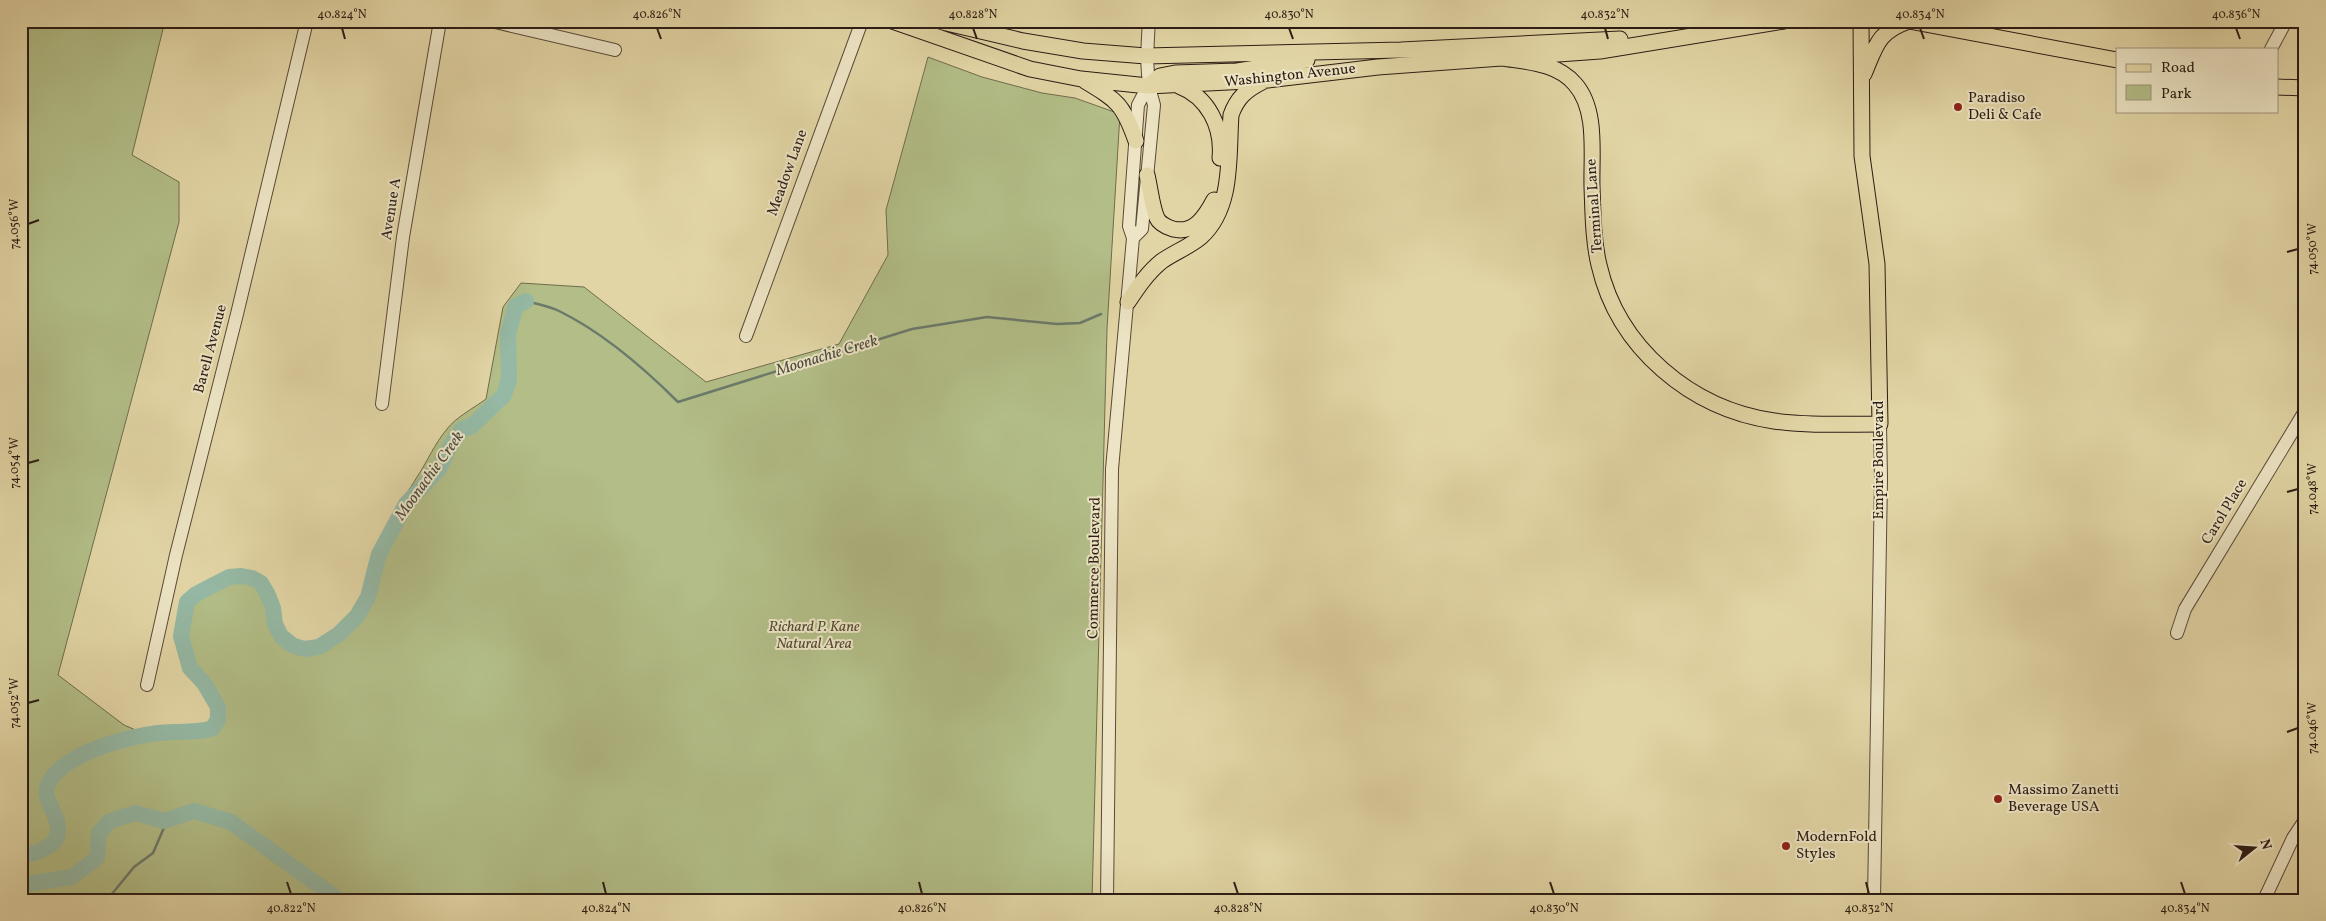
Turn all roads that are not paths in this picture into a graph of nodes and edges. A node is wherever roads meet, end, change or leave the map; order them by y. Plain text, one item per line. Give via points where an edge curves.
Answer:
1 (307, 21) edge
2 (440, 21) edge
3 (491, 21) edge
4 (862, 21) edge
5 (892, 21) edge
6 (938, 21) edge
7 (1149, 21) edge
8 (1784, 21) edge
9 (1861, 21) edge
10 (1909, 21) edge
11 (2286, 21) edge
12 (1696, 36) junction
13 (2272, 48) edge
14 (614, 50) dead end
15 (1351, 51) junction
16 (1146, 56) junction
17 (1502, 58) junction
18 (2116, 60) edge
19 (1081, 79) junction
20 (1268, 80) junction
21 (1860, 82) junction
22 (1148, 86) junction
23 (1178, 86) junction
24 (2278, 86) edge
25 (2305, 88) edge
26 (1136, 141) junction
27 (1147, 175) junction
28 (1133, 238) junction
29 (1128, 302) junction
30 (746, 336) dead end
31 (382, 404) dead end
32 (2305, 411) edge
33 (1880, 424) junction
34 (2177, 633) dead end
35 (147, 685) dead end
36 (2305, 820) edge
37 (1107, 900) edge
38 (1874, 900) edge
39 (2264, 900) edge

1 - 35 street, Barell Avenue
2 - 31 street, Avenue A via 403,237
3 - 14 street
4 - 30 street, Meadow Lane
5 - 19 main road, Washington Avenue via 1030,69
6 - 16 main road, Washington Avenue via 1033,43
7 - 16 street
8 - 12 main road, Washington Avenue
9 - 21 main road, Empire Boulevard
10 - 18 main road
10 - 21 main road via 1881,36
11 - 13 street
12 - 15 main road, Washington Avenue
12 - 17 main road, Washington Avenue via 1600,51
15 - 16 main road, Washington Avenue
15 - 22 main road via 1242,70 1160,76
16 - 22 street
17 - 20 main road, Washington Avenue via 1378,67
17 - 33 main road, Terminal Lane via 1558,70 1576,85 1582,95 1590,117 1599,266 1619,317 1654,363 1705,399 1755,418 1791,423
19 - 22 main road, Washington Avenue
19 - 26 main road via 1118,103
20 - 23 main road, Washington Avenue
20 - 29 main road via 1246,91 1234,106 1226,192 1217,216 1201,237 1160,262
21 - 33 main road, Empire Boulevard via 1862,156 1876,264
22 - 23 main road, Washington Avenue
22 - 26 street, Commerce Boulevard via 1138,105
22 - 27 street, Commerce Boulevard via 1154,105
23 - 27 main road via 1193,92 1208,108 1218,129 1220,153 1216,194 1206,216 1191,228 1178,230 1167,227 1157,218
24 - 25 main road
26 - 28 street, Commerce Boulevard via 1128,226
27 - 28 street, Commerce Boulevard via 1142,229
28 - 29 street, Commerce Boulevard
29 - 37 street, Commerce Boulevard via 1112,469
32 - 34 street, Carol Place via 2185,609
33 - 38 street, Empire Boulevard
36 - 39 street

